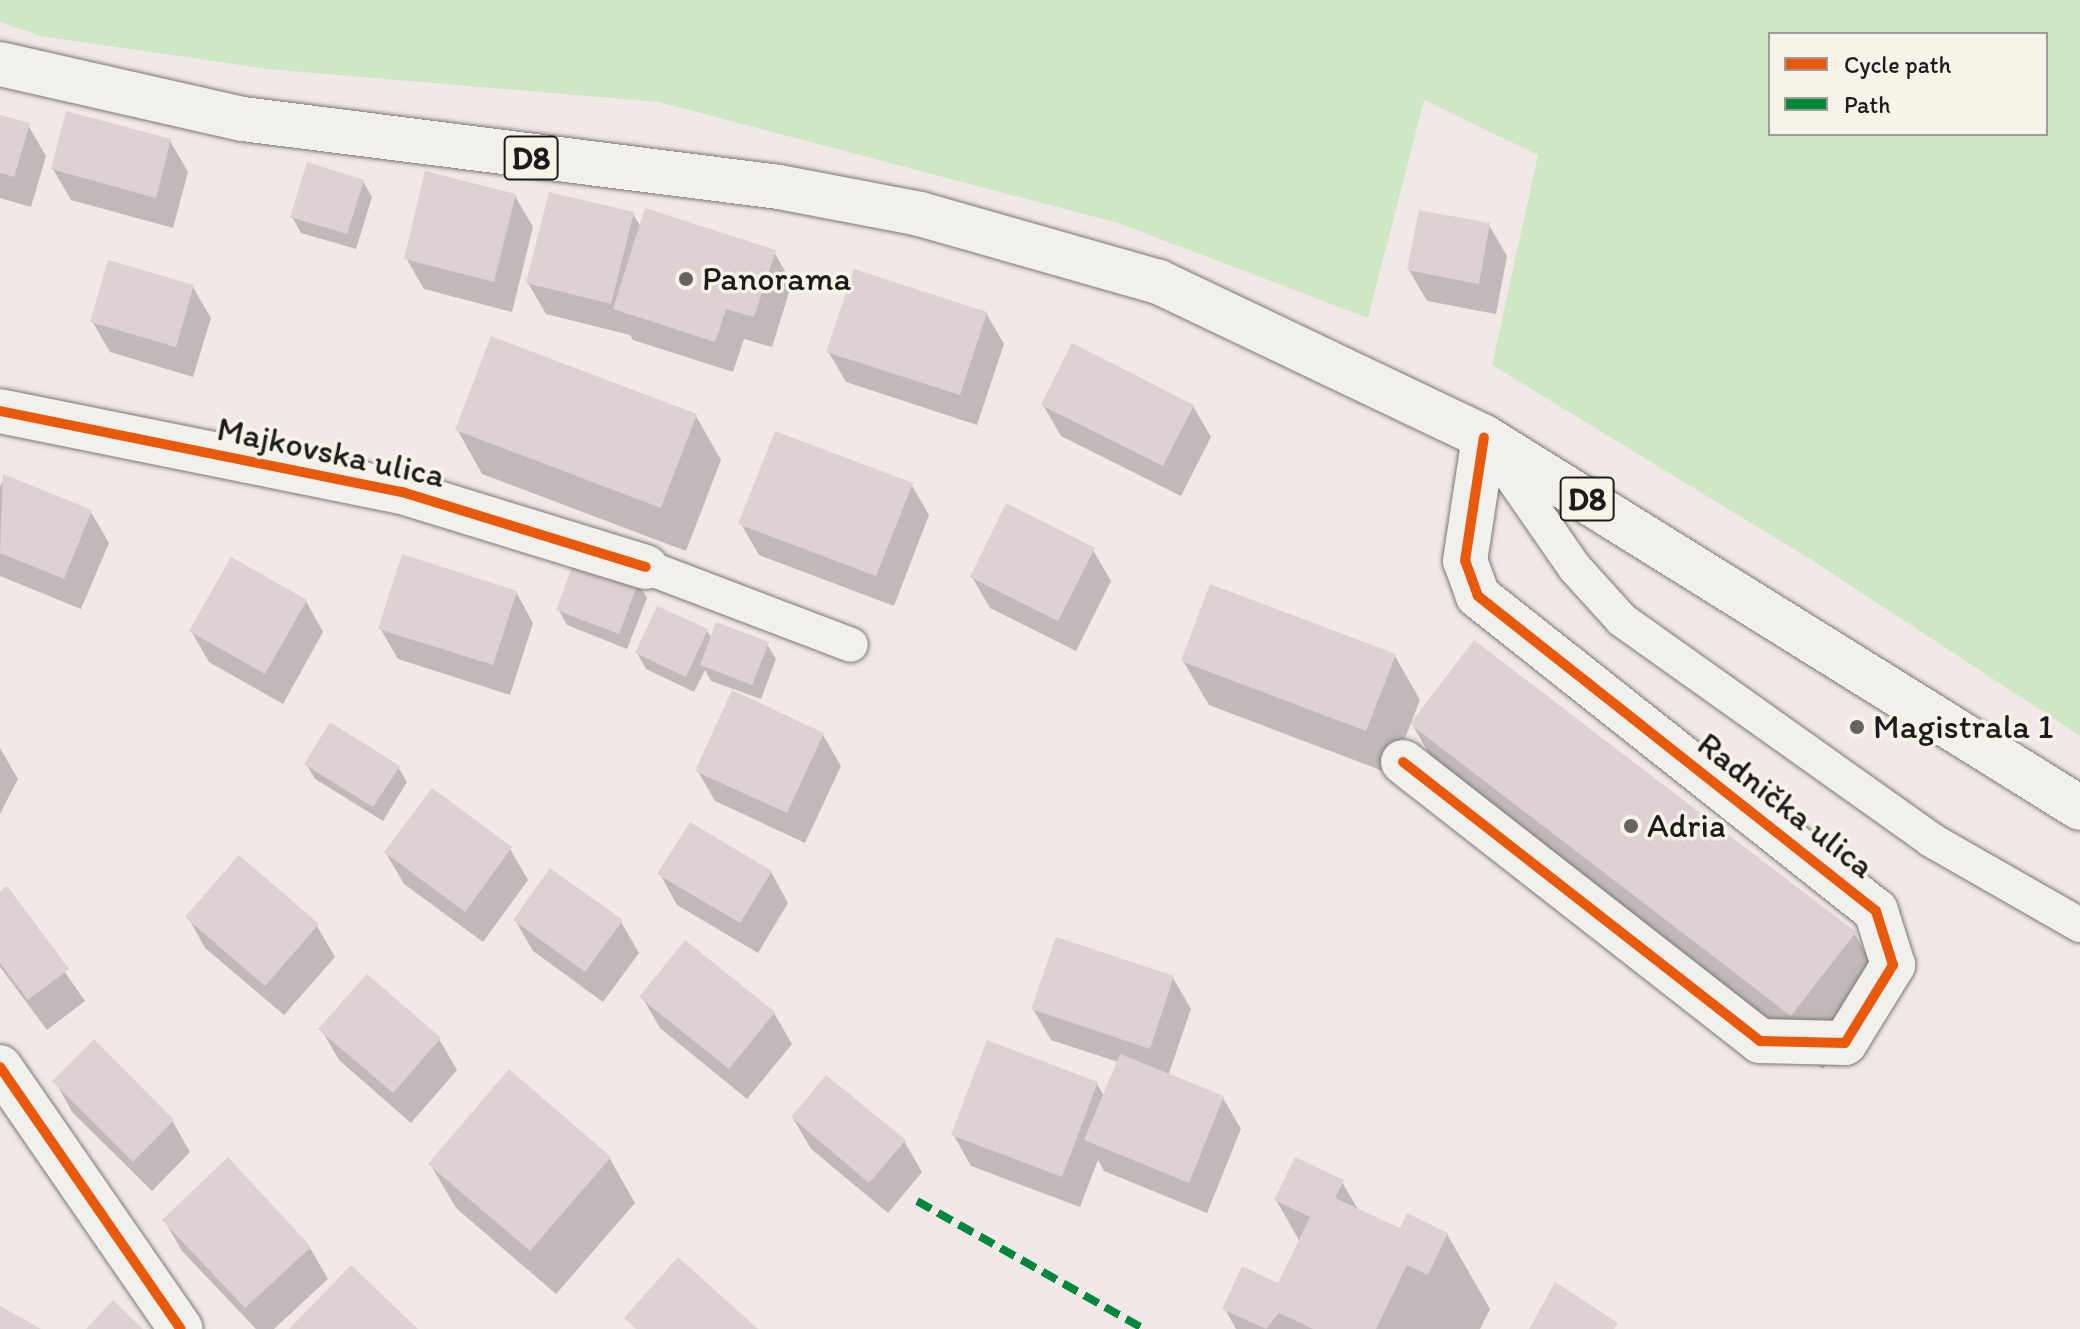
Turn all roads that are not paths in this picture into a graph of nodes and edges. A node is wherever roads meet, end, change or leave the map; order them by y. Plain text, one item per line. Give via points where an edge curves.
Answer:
1 (0, 64) edge
2 (0, 411) edge
3 (1484, 437) junction
4 (646, 567) joint
5 (851, 645) dead end
6 (1403, 762) dead end
7 (2080, 808) edge
8 (2080, 925) edge
9 (0, 1067) edge
10 (181, 1329) edge

1 - 3 street, D8 via 243,119 779,187 920,214 1159,282
2 - 4 street, Majkovska ulica via 402,492
3 - 6 street, Radnička ulica via 1465,561 1478,596 1876,911 1893,965 1845,1043 1760,1041
3 - 7 street, D8
3 - 8 lane, Radnička ulica via 1575,568 1622,620 1931,840
4 - 5 lane
9 - 10 street

